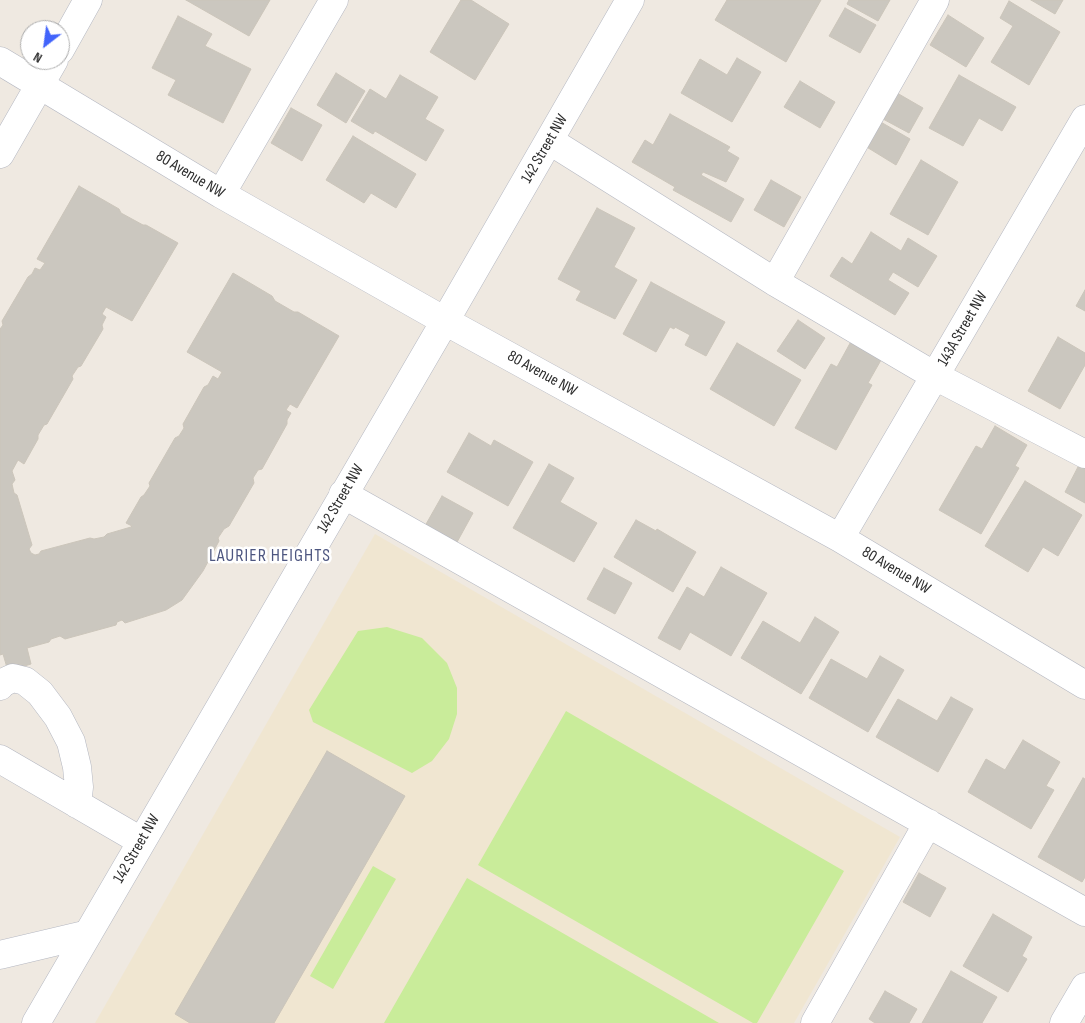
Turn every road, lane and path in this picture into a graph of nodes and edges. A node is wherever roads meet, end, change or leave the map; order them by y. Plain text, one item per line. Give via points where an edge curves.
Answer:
1 (88, 0) edge
2 (334, 0) edge
3 (630, 0) edge
4 (935, 0) edge
5 (70, 32) edge
6 (0, 61) edge
7 (48, 70) edge
8 (40, 85) junction
9 (1085, 120) edge
10 (550, 141) junction
11 (0, 154) edge
12 (221, 194) junction
13 (774, 282) junction
14 (445, 321) junction
15 (935, 376) junction
16 (1085, 454) edge
17 (343, 494) junction
18 (840, 538) junction
19 (1085, 685) edge
20 (0, 686) edge
21 (0, 759) edge
22 (77, 804) junction
23 (928, 823) junction
24 (141, 841) junction
25 (1085, 912) edge
26 (88, 934) junction
27 (0, 955) edge
28 (1085, 987) edge
29 (36, 1023) edge
30 (815, 1023) edge
31 (1064, 1023) edge

1 - 5 street
2 - 12 street
3 - 10 street, 142 Street NW
4 - 13 street
6 - 8 street, 80 Avenue NW
7 - 8 street
8 - 11 street
8 - 12 street, 80 Avenue NW
9 - 15 street, 143A Street NW
10 - 13 street
10 - 14 street, 142 Street NW
12 - 14 street, 80 Avenue NW
13 - 15 street
14 - 17 street, 142 Street NW
14 - 18 street, 80 Avenue NW
15 - 16 street
15 - 18 street, 143A Street NW
17 - 23 street
17 - 24 street, 142 Street NW
18 - 19 street, 80 Avenue NW
20 - 22 street via 13,678 25,681 40,693 58,717 71,742 77,767
21 - 22 street
22 - 24 street
23 - 25 street
23 - 30 street
24 - 26 street, 142 Street NW
26 - 27 street
26 - 29 street, 142 Street NW
28 - 31 street

